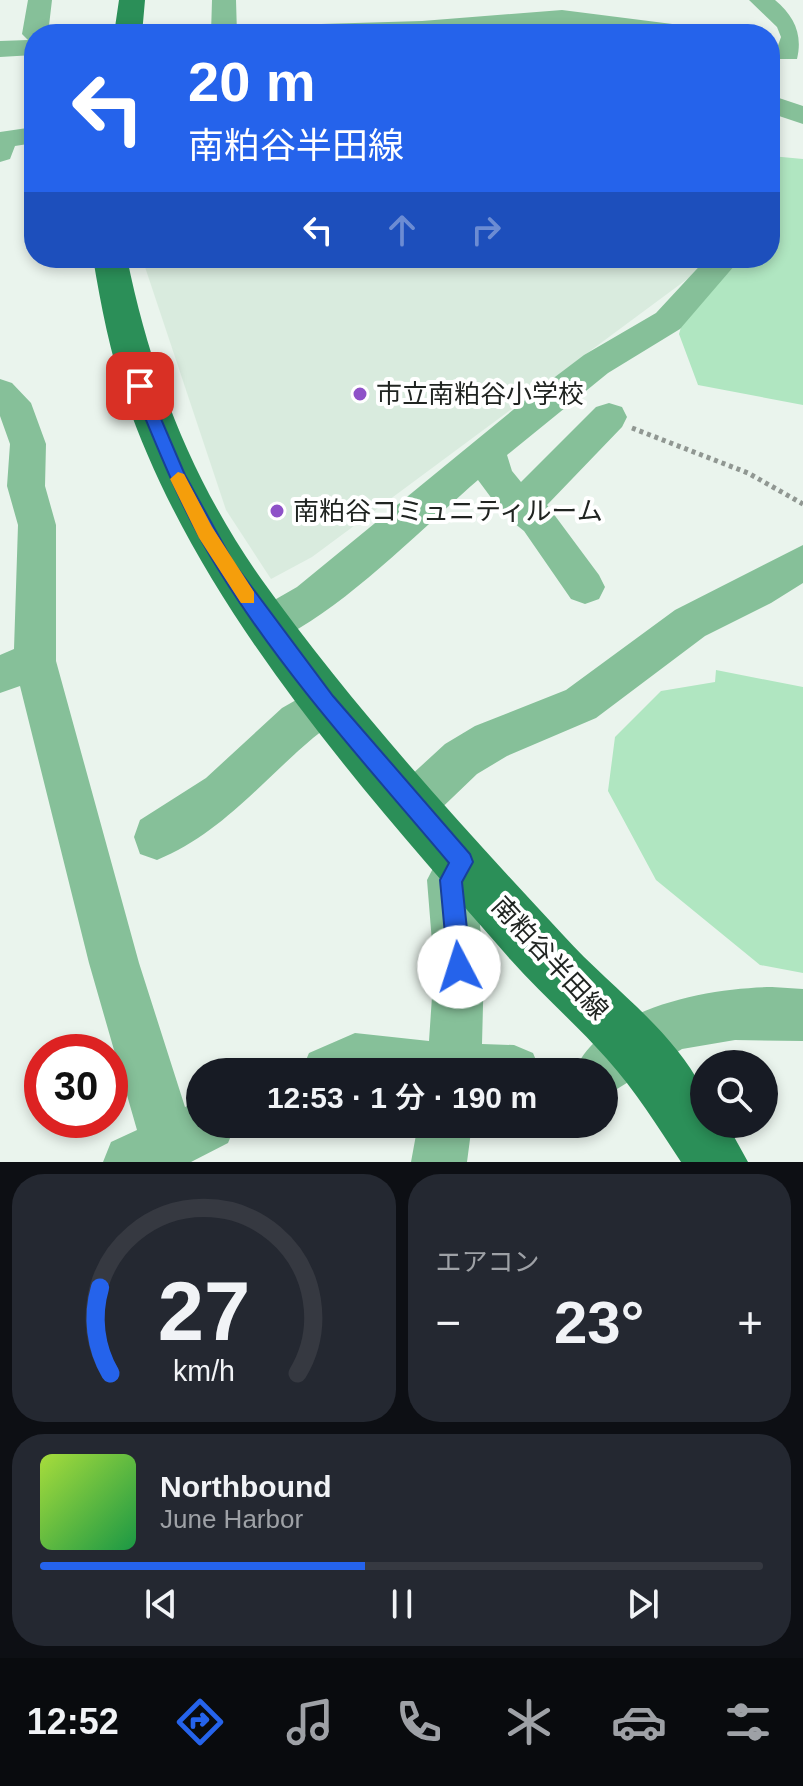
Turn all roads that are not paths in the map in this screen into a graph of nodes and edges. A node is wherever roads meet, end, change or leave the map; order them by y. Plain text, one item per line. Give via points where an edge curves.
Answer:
1 (40, 0) edge
2 (132, 0) edge
3 (224, 0) edge
4 (761, 0) edge
5 (312, 4) dead end
6 (678, 6) dead end
7 (503, 9) edge
8 (571, 18) edge
9 (37, 24) edge
10 (129, 24) edge
11 (224, 24) edge
12 (308, 24) edge
13 (439, 24) edge
14 (616, 24) edge
15 (682, 24) edge
16 (24, 44) edge
17 (0, 49) edge
18 (787, 54) edge
19 (780, 107) edge
20 (801, 115) edge
21 (780, 126) edge
22 (24, 137) edge
23 (0, 153) edge
24 (112, 268) edge
25 (716, 268) edge
26 (0, 392) edge
27 (609, 417) road end
28 (487, 450) junction
29 (13, 490) edge
30 (521, 507) junction
31 (803, 562) edge
32 (585, 587) dead end
33 (267, 626) junction
34 (17, 668) edge
35 (326, 703) junction
36 (412, 805) junction
37 (157, 837) dead end
38 (462, 862) junction
39 (803, 1015) edge
40 (455, 1058) edge
41 (617, 1058) edge
42 (618, 1059) edge
43 (443, 1138) edge
44 (169, 1143) edge
45 (439, 1162) edge
46 (717, 1162) edge

1 - 9 street
2 - 10 main road
3 - 11 street
4 - 18 street via 788,24 794,37
5 - 12 street
6 - 15 street
7 - 8 street
7 - 13 street
8 - 14 street
16 - 17 street
19 - 20 street
20 - 21 street
22 - 23 street via 1,140
24 - 33 main road, 南粕谷半田線 via 126,340 161,440 206,532
25 - 28 street via 668,321 596,364
26 - 29 street via 18,413 28,444
27 - 30 street
28 - 30 street via 495,477
28 - 33 street via 311,599
29 - 34 street via 37,525
30 - 32 street via 538,520
31 - 36 street via 690,623 581,704 461,759
33 - 35 main road, 南粕谷半田線
34 - 44 street
35 - 36 main road, 南粕谷半田線
35 - 37 street via 222,794
36 - 38 main road, 南粕谷半田線
38 - 40 street via 451,880 459,967
38 - 41 main road, 南粕谷半田線 via 557,971
39 - 42 street via 740,1014 671,1027
42 - 46 main road, 南粕谷半田線
43 - 45 street

